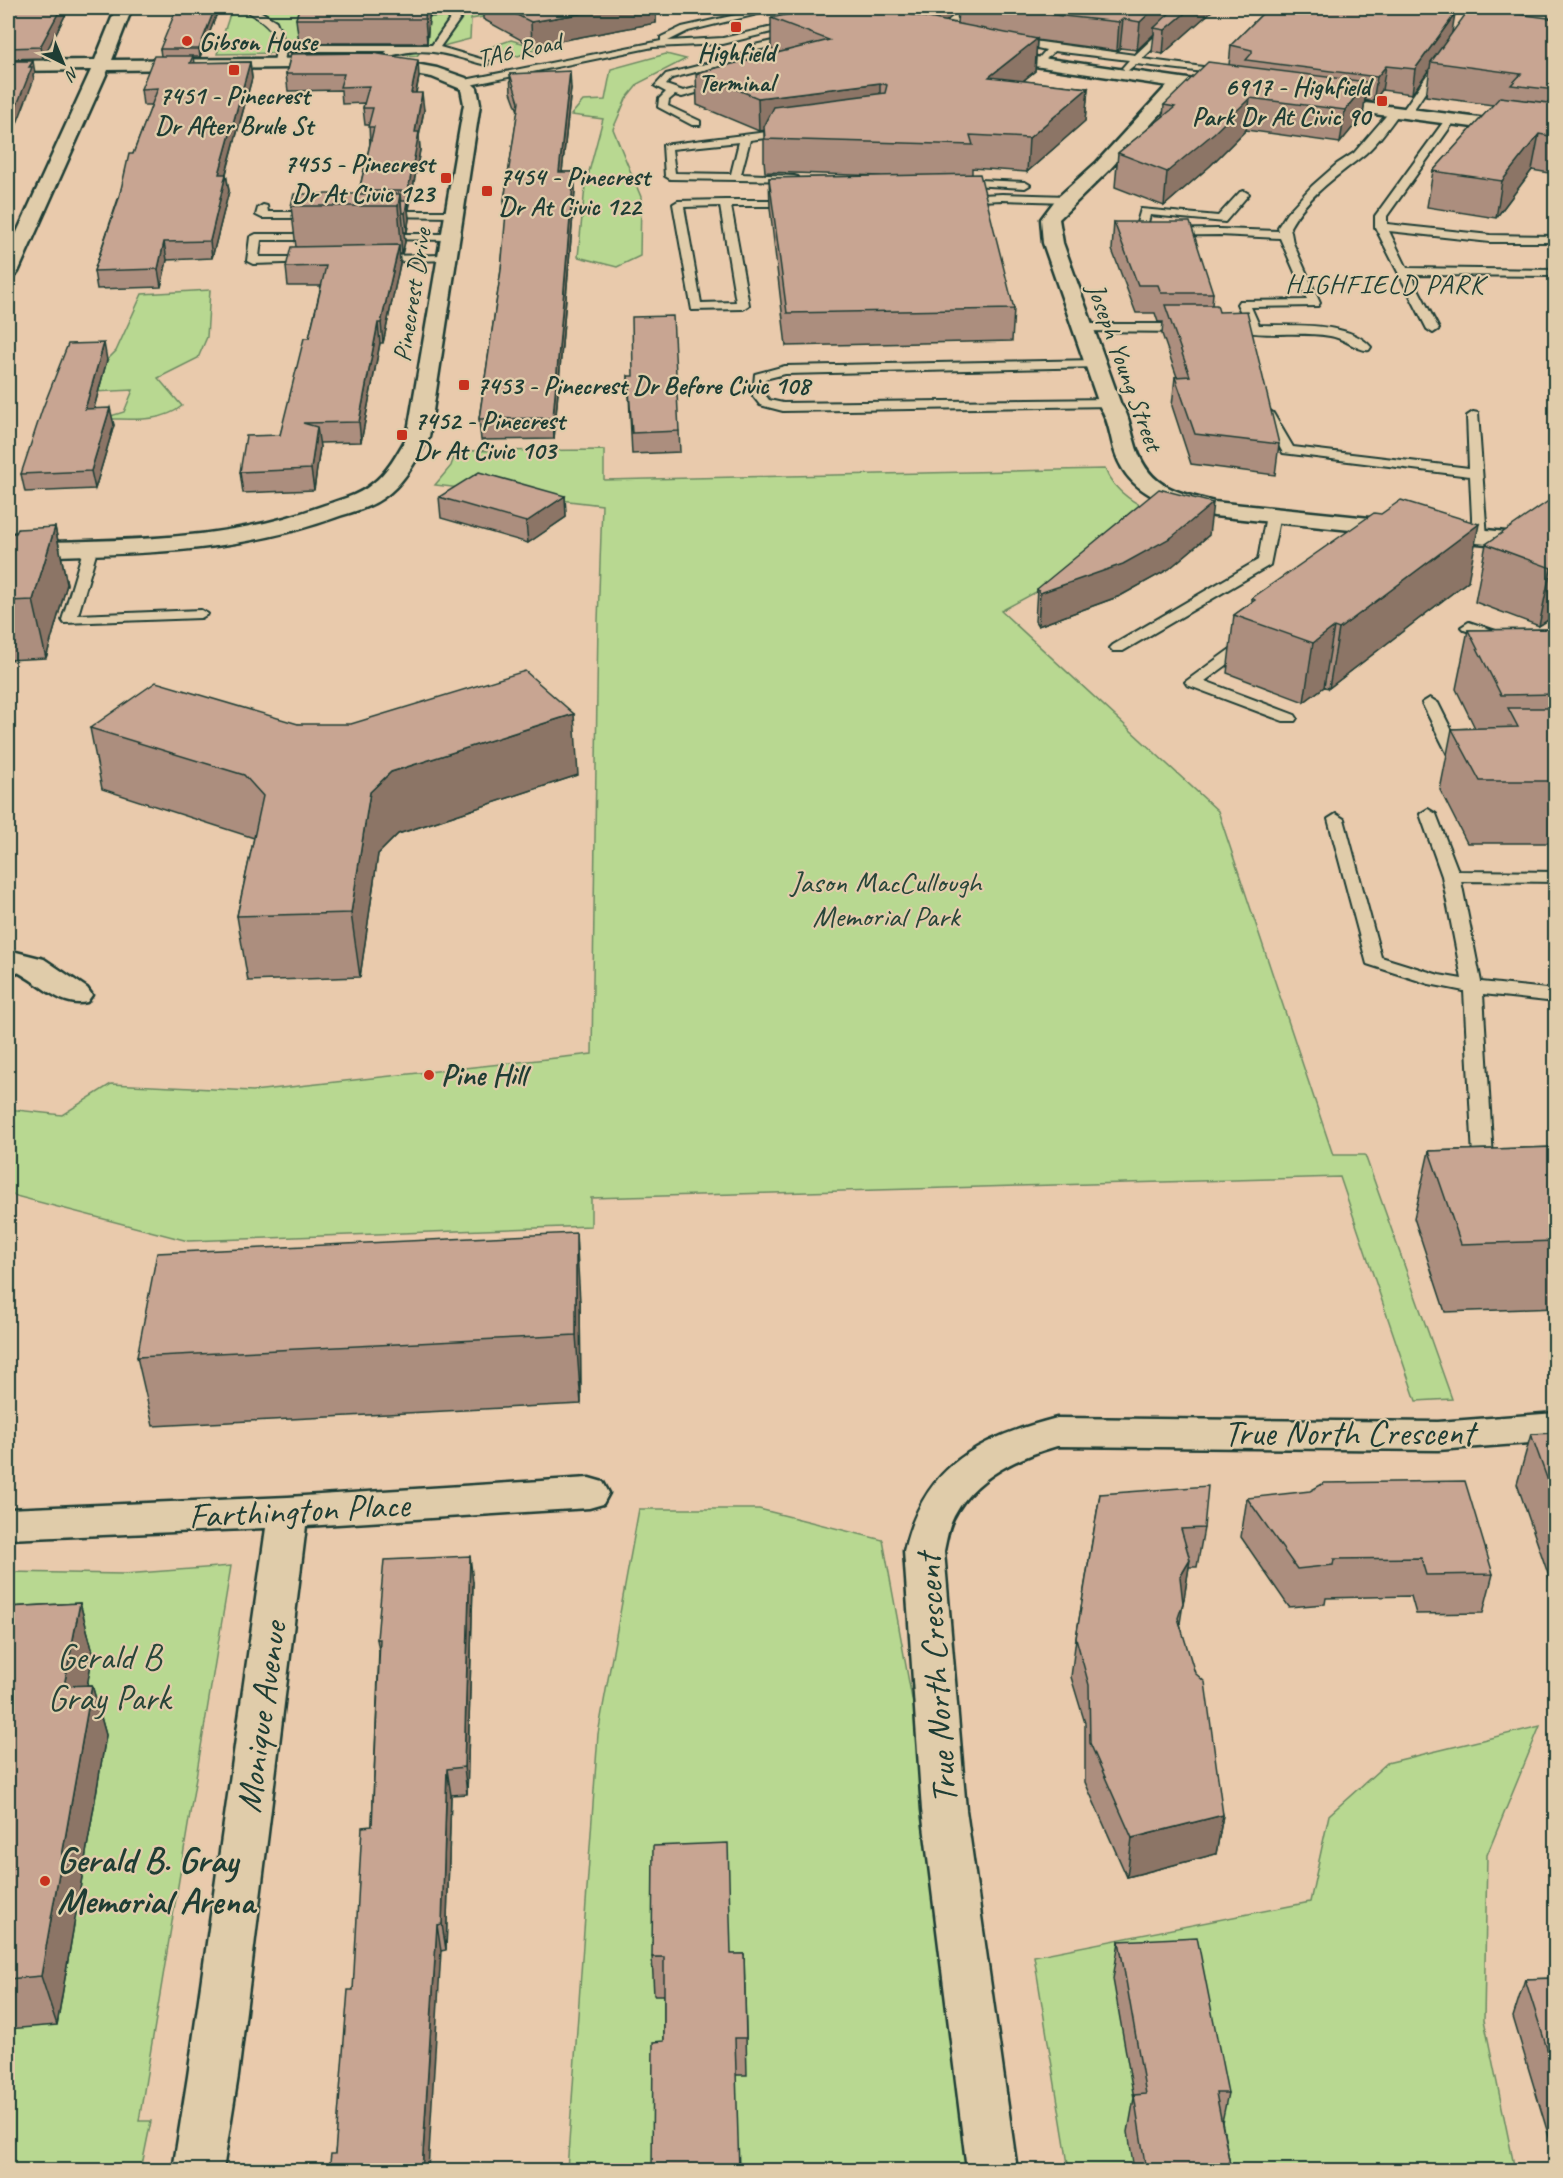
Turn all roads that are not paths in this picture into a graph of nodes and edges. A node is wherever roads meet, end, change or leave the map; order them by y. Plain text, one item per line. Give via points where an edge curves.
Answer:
1 (124, 8) edge
2 (251, 8) edge
3 (777, 8) edge
4 (807, 8) edge
5 (969, 8) edge
6 (1190, 8) edge
7 (459, 10) edge
8 (394, 14) edge
9 (833, 23) junction
10 (865, 23) edge
11 (958, 31) edge
12 (811, 35) edge
13 (1005, 40) edge
14 (653, 44) junction
15 (1452, 45) edge
16 (400, 48) junction
17 (1052, 48) junction
18 (434, 49) junction
19 (976, 53) edge
20 (281, 55) junction
21 (749, 56) junction
22 (1134, 59) junction
23 (374, 62) junction
24 (486, 62) dead end
25 (102, 64) junction
26 (1039, 64) junction
27 (8, 66) edge
28 (761, 75) edge
29 (1120, 75) junction
30 (738, 81) edge
31 (465, 83) junction
32 (1179, 83) junction
33 (1236, 85) joint
34 (673, 91) junction
35 (1301, 99) edge
36 (1400, 112) junction
37 (1451, 119) junction
38 (696, 123) dead end
39 (801, 131) edge
40 (1556, 134) edge
41 (745, 138) junction
42 (735, 177) junction
43 (807, 179) edge
44 (950, 182) edge
45 (1074, 194) junction
46 (1244, 194) dead end
47 (945, 200) edge
48 (725, 203) junction
49 (804, 203) edge
50 (330, 214) dead end
51 (375, 214) dead end
52 (454, 214) junction
53 (1221, 220) junction
54 (1381, 227) junction
55 (1219, 232) junction
56 (1285, 235) junction
57 (256, 237) junction
58 (336, 237) dead end
59 (370, 237) dead end
60 (1556, 239) edge
61 (13, 246) edge
62 (449, 248) junction
63 (321, 260) edge
64 (356, 260) edge
65 (1404, 271) junction
66 (8, 272) edge
67 (1556, 273) edge
68 (1082, 328) junction
69 (1197, 328) edge
70 (1232, 328) edge
71 (1254, 328) junction
72 (1433, 328) dead end
73 (1365, 347) dead end
74 (1096, 364) junction
75 (1110, 403) junction
76 (1267, 413) edge
77 (1473, 416) dead end
78 (1476, 473) junction
79 (1273, 516) junction
80 (1480, 538) junction
81 (1556, 544) edge
82 (91, 547) junction
83 (8, 550) edge
84 (201, 614) dead end
85 (1469, 627) edge
86 (1261, 634) edge
87 (1118, 648) dead end
88 (1556, 652) edge
89 (1430, 703) dead end
90 (1288, 718) dead end
91 (1472, 763) edge
92 (1428, 814) dead end
93 (1336, 819) dead end
94 (1451, 876) junction
95 (1556, 877) edge
96 (8, 959) edge
97 (1473, 987) junction
98 (76, 995) dead end
99 (1556, 996) edge
100 (1485, 1194) edge
101 (1556, 1427) edge
102 (590, 1493) dead end
103 (288, 1512) junction
104 (8, 1524) edge
105 (198, 2170) edge
106 (992, 2170) edge

1 - 25 street
2 - 20 lane via 273,23
3 - 14 lane, TA6 Road via 685,29
4 - 9 street
5 - 11 lane via 950,23 942,38
6 - 22 lane
7 - 8 lane
7 - 18 lane
9 - 10 street
9 - 14 lane, TA6 Road via 723,41
12 - 21 lane via 753,48
13 - 17 lane
14 - 31 lane, TA6 Road
15 - 36 lane
16 - 18 lane
16 - 20 lane
16 - 23 lane
17 - 22 lane
17 - 26 lane
18 - 24 lane
19 - 26 street
20 - 23 street
20 - 25 street
21 - 28 lane via 784,70
21 - 34 lane via 669,76 660,86
22 - 29 lane
22 - 33 lane
23 - 31 street via 421,69
25 - 27 street
25 - 61 street
26 - 29 street
29 - 32 street
30 - 34 lane via 682,94
31 - 52 street, Pinecrest Drive via 472,104
32 - 33 street
32 - 45 street, Joseph Young Street
34 - 38 lane via 664,99 663,107
35 - 36 street
36 - 37 street
36 - 56 lane via 1358,155 1316,188 1291,215 1284,227
37 - 40 street
37 - 54 lane via 1380,216
39 - 41 lane
41 - 42 lane
41 - 42 lane via 667,147 670,176
42 - 43 lane
44 - 45 lane via 1038,186
45 - 47 lane
45 - 68 street, Joseph Young Street via 1050,219 1053,243
46 - 53 lane
48 - 48 lane via 743,305 696,306 678,204
48 - 49 lane
50 - 57 lane via 262,211
51 - 52 lane
52 - 62 street, Pinecrest Drive
53 - 55 lane
53 - 55 lane via 1145,211 1140,233
54 - 60 lane via 1462,238
54 - 65 lane
55 - 56 lane
56 - 71 lane via 1314,303 1243,304
57 - 58 lane
57 - 63 lane via 253,261
59 - 62 lane
61 - 66 street
62 - 64 lane
62 - 82 street, Pinecrest Drive via 418,437 397,473 373,494 321,517 260,534
65 - 67 lane
65 - 72 lane
68 - 69 lane
68 - 74 street, Joseph Young Street
70 - 71 lane
71 - 73 lane via 1332,332 1353,338
74 - 75 street, Joseph Young Street
74 - 75 lane via 785,370 759,377 758,392 764,403 783,407
75 - 79 street, Joseph Young Street via 1133,469 1150,485 1196,504
76 - 78 lane via 1288,450
77 - 78 lane
78 - 80 lane
79 - 80 street, Joseph Young Street via 1385,536
79 - 87 lane via 1265,562
80 - 81 street, Joseph Young Street
82 - 83 street, Pinecrest Drive
82 - 84 lane via 69,620
85 - 88 lane
86 - 90 lane via 1193,682
89 - 91 lane via 1460,763
92 - 94 lane
93 - 97 lane via 1373,960
94 - 95 lane
94 - 97 lane
96 - 98 street via 33,966
97 - 99 lane
97 - 100 lane
101 - 106 street, True North Crescent via 1438,1436 1057,1432 985,1458 951,1489 933,1514 924,1551 944,1810
102 - 103 street, Farthington Place
103 - 104 street, Farthington Place
103 - 105 street, Monique Avenue

